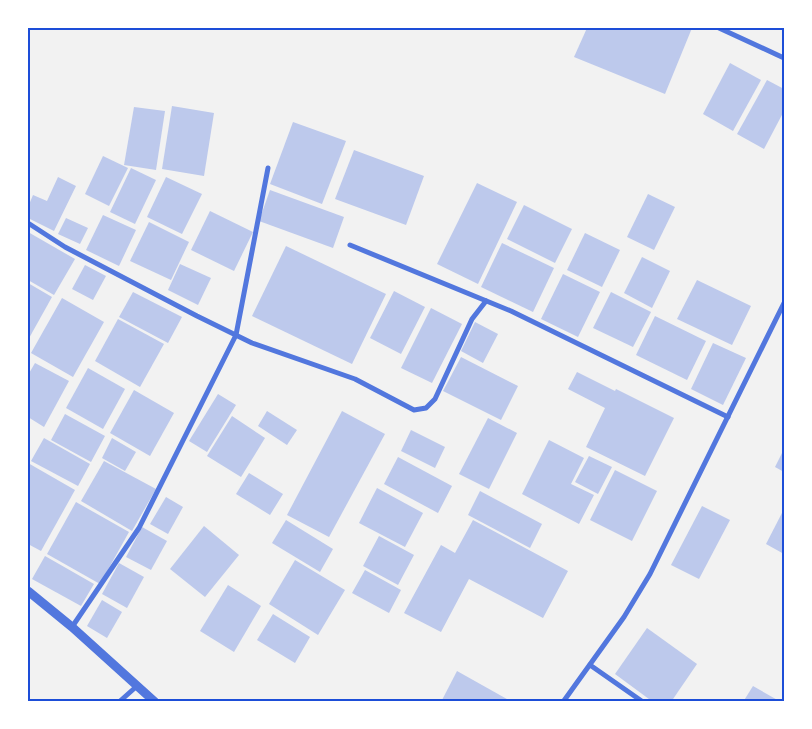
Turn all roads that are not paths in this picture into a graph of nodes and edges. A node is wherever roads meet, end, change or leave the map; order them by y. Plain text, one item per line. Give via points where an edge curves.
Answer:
1 (719, 28) edge
2 (784, 58) edge
3 (268, 168) dead end
4 (28, 223) edge
5 (350, 246) dead end
6 (486, 301) junction
7 (784, 303) edge
8 (236, 335) junction
9 (728, 417) junction
10 (28, 591) edge
11 (72, 627) junction
12 (590, 665) junction
13 (137, 686) junction
14 (119, 702) edge
15 (155, 702) edge
16 (563, 702) edge
17 (643, 702) edge

1 - 2 street
3 - 8 street
4 - 8 street via 65,247
5 - 6 street
6 - 8 street via 472,319 435,399 426,408 414,410 355,380
6 - 9 street
7 - 9 street
8 - 11 street via 139,528
9 - 12 street via 650,574
10 - 11 street
11 - 13 street
12 - 16 street
12 - 17 street
13 - 14 street
13 - 15 street

